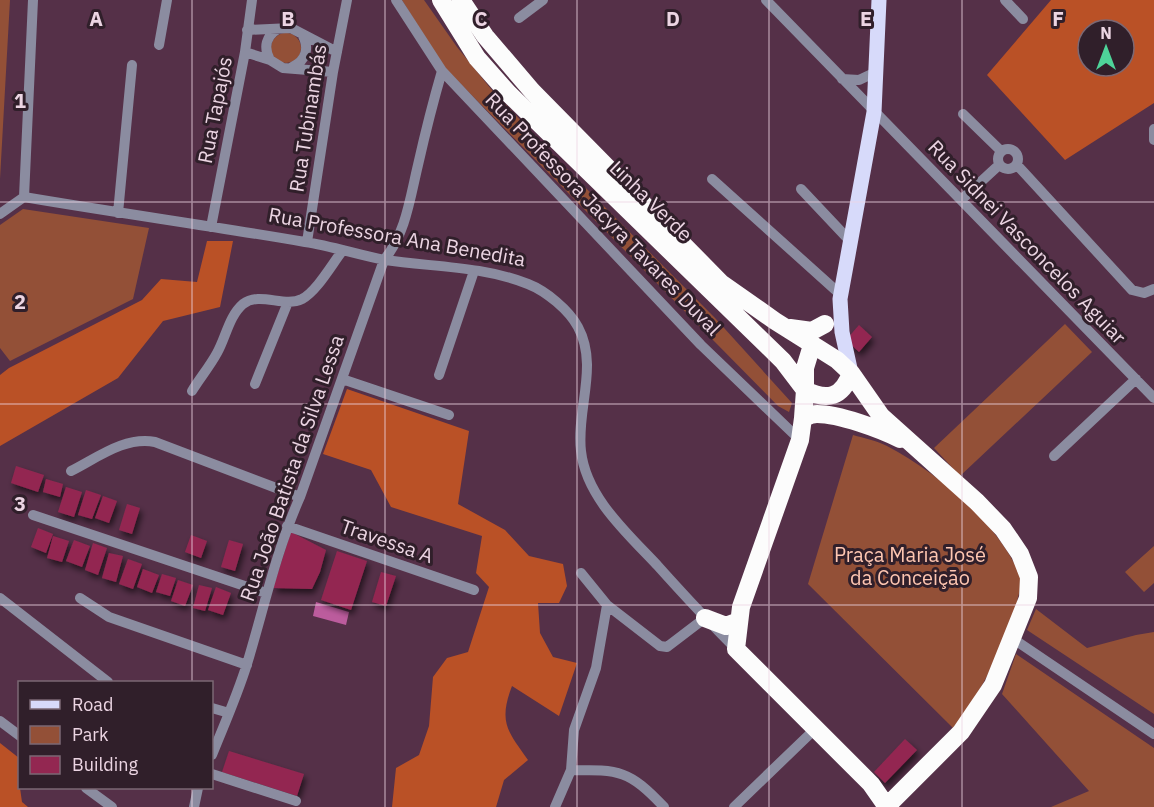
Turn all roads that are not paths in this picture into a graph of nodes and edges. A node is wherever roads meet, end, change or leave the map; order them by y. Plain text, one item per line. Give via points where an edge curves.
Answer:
1 (33, 0) edge
2 (167, 0) edge
3 (252, 0) edge
4 (347, 0) edge
5 (396, 0) edge
6 (441, 0) edge
7 (461, 0) edge
8 (543, 0) edge
9 (766, 0) edge
10 (879, 0) edge
11 (1005, 0) edge
12 (519, 18) dead end
13 (1023, 19) dead end
14 (278, 29) junction
15 (247, 30) junction
16 (302, 34) junction
17 (159, 45) dead end
18 (245, 52) junction
19 (337, 52) junction
20 (270, 60) junction
21 (132, 65) dead end
22 (292, 67) junction
23 (442, 71) junction
24 (333, 72) junction
25 (876, 72) junction
26 (842, 79) junction
27 (874, 112) junction
28 (963, 114) dead end
29 (1154, 129) edge
30 (1154, 140) edge
31 (1001, 151) junction
32 (999, 165) junction
33 (1017, 165) junction
34 (711, 179) dead end
35 (801, 189) dead end
36 (24, 197) junction
37 (961, 200) junction
38 (118, 213) junction
39 (0, 214) edge
40 (211, 227) junction
41 (850, 241) junction
42 (307, 242) junction
43 (343, 250) junction
44 (384, 260) junction
45 (474, 271) junction
46 (1154, 289) edge
47 (841, 297) junction
48 (288, 302) junction
49 (775, 321) junction
50 (825, 324) junction
51 (812, 345) junction
52 (851, 373) junction
53 (439, 375) dead end
54 (342, 379) junction
55 (1136, 379) junction
56 (255, 384) dead end
57 (805, 390) junction
58 (192, 391) dead end
59 (1154, 398) edge
60 (449, 415) dead end
61 (803, 418) junction
62 (800, 440) junction
63 (912, 445) junction
64 (1054, 456) dead end
65 (71, 471) dead end
66 (300, 497) junction
67 (33, 514) dead end
68 (287, 526) junction
69 (581, 573) dead end
70 (474, 590) dead end
71 (266, 593) junction
72 (0, 598) edge
73 (80, 598) dead end
74 (607, 605) junction
75 (705, 618) junction
76 (739, 621) junction
77 (1012, 638) junction
78 (736, 649) junction
79 (247, 665) junction
80 (108, 681) edge
81 (213, 708) edge
82 (230, 713) junction
83 (0, 721) edge
84 (815, 729) junction
85 (18, 734) edge
86 (1154, 734) edge
87 (213, 753) edge
88 (572, 770) junction
89 (213, 774) edge
90 (871, 784) junction
91 (906, 788) junction
92 (87, 789) edge
93 (198, 789) edge
94 (296, 801) dead end
95 (112, 807) edge
96 (194, 807) edge
97 (555, 807) edge
98 (664, 807) edge
99 (734, 807) edge
100 (887, 807) edge

1 - 36 street
2 - 17 street
3 - 15 street, Rua Tapajós
4 - 19 street, Rua Tubinambás
5 - 23 street, Rua Professora Jacyra Tavares Duval
6 - 57 highway, Linha Verde via 477,58 508,93 783,361
7 - 49 highway, Linha Verde via 485,36 568,128 721,283
8 - 12 street
9 - 26 street, Rua Sidnei Vasconcelos Aguiar
10 - 25 main road
11 - 13 street
14 - 15 street
14 - 16 street via 291,28
14 - 20 street via 266,42
15 - 18 street, Rua Tapajós
16 - 19 street
16 - 22 street via 306,54
18 - 20 street
18 - 40 street, Rua Tapajós
19 - 24 street, Rua Tubinambás
20 - 22 street via 278,67
21 - 38 street
22 - 24 street
23 - 44 street, Rua João Batista da Silva Lessa via 404,224
23 - 62 street, Rua Professora Jacyra Tavares Duval via 701,345
24 - 42 street, Rua Tubinambás
25 - 26 street via 859,80
25 - 27 main road
26 - 27 street, Rua Sidnei Vasconcelos Aguiar
27 - 37 street, Rua Sidnei Vasconcelos Aguiar
27 - 41 main road
28 - 31 street
29 - 30 street
31 - 32 street via 997,157
31 - 33 street via 1006,148 1017,153
32 - 33 street via 1008,170
32 - 37 street
33 - 46 street via 1132,290 1144,293
34 - 47 street
35 - 41 street
36 - 38 street, Rua Professora Ana Benedita
36 - 39 street
37 - 55 street, Rua Sidnei Vasconcelos Aguiar
38 - 40 street, Rua Professora Ana Benedita
40 - 42 street, Rua Professora Ana Benedita
41 - 47 main road
42 - 43 street, Rua Professora Ana Benedita
43 - 44 street, Rua Professora Ana Benedita
43 - 48 street via 309,294
44 - 45 street, Rua Professora Ana Benedita
44 - 54 street, Rua João Batista da Silva Lessa
45 - 53 street
45 - 75 street, Rua Professora Ana Benedita via 516,279 542,291 577,324 587,356 581,450 584,467 607,510
47 - 50 main road
47 - 52 main road via 842,332
48 - 56 street
48 - 58 street via 252,300 242,305
49 - 50 highway via 806,332
49 - 51 highway, Linha Verde
50 - 51 main road
51 - 52 highway, Linha Verde
51 - 57 highway via 805,368
52 - 57 highway via 836,394 817,396
52 - 63 highway, Linha Verde via 881,416
54 - 60 street
54 - 66 street, Rua João Batista da Silva Lessa
55 - 59 street, Rua Sidnei Vasconcelos Aguiar
55 - 64 street
57 - 61 highway
61 - 62 highway
61 - 63 highway via 827,415 880,430
62 - 76 highway
63 - 77 highway via 977,502 1020,554 1030,588
65 - 66 street via 129,442 142,440
66 - 68 street, Rua João Batista da Silva Lessa
67 - 71 street
68 - 70 street, Travessa A
68 - 71 street, Rua João Batista da Silva Lessa
69 - 74 street
71 - 79 street, Rua João Batista da Silva Lessa
72 - 80 street
73 - 79 street via 109,617
74 - 75 street via 660,646 667,647
74 - 88 street via 596,668 574,730
75 - 76 highway via 726,626
75 - 78 street, Rua Professora Ana Benedita
76 - 78 highway
77 - 86 street
77 - 91 highway via 993,685 979,707 961,732
78 - 84 highway, Rua Professora Ana Benedita
79 - 82 street, Rua João Batista da Silva Lessa
81 - 82 street
82 - 87 street, Rua João Batista da Silva Lessa
83 - 85 street
84 - 90 highway, Rua Professora Ana Benedita
84 - 99 street
88 - 97 street
88 - 98 street via 617,771 638,783
89 - 94 street
90 - 91 highway via 888,794
90 - 100 highway, Rua Professora Ana Benedita
91 - 100 highway
92 - 95 street
93 - 96 street

